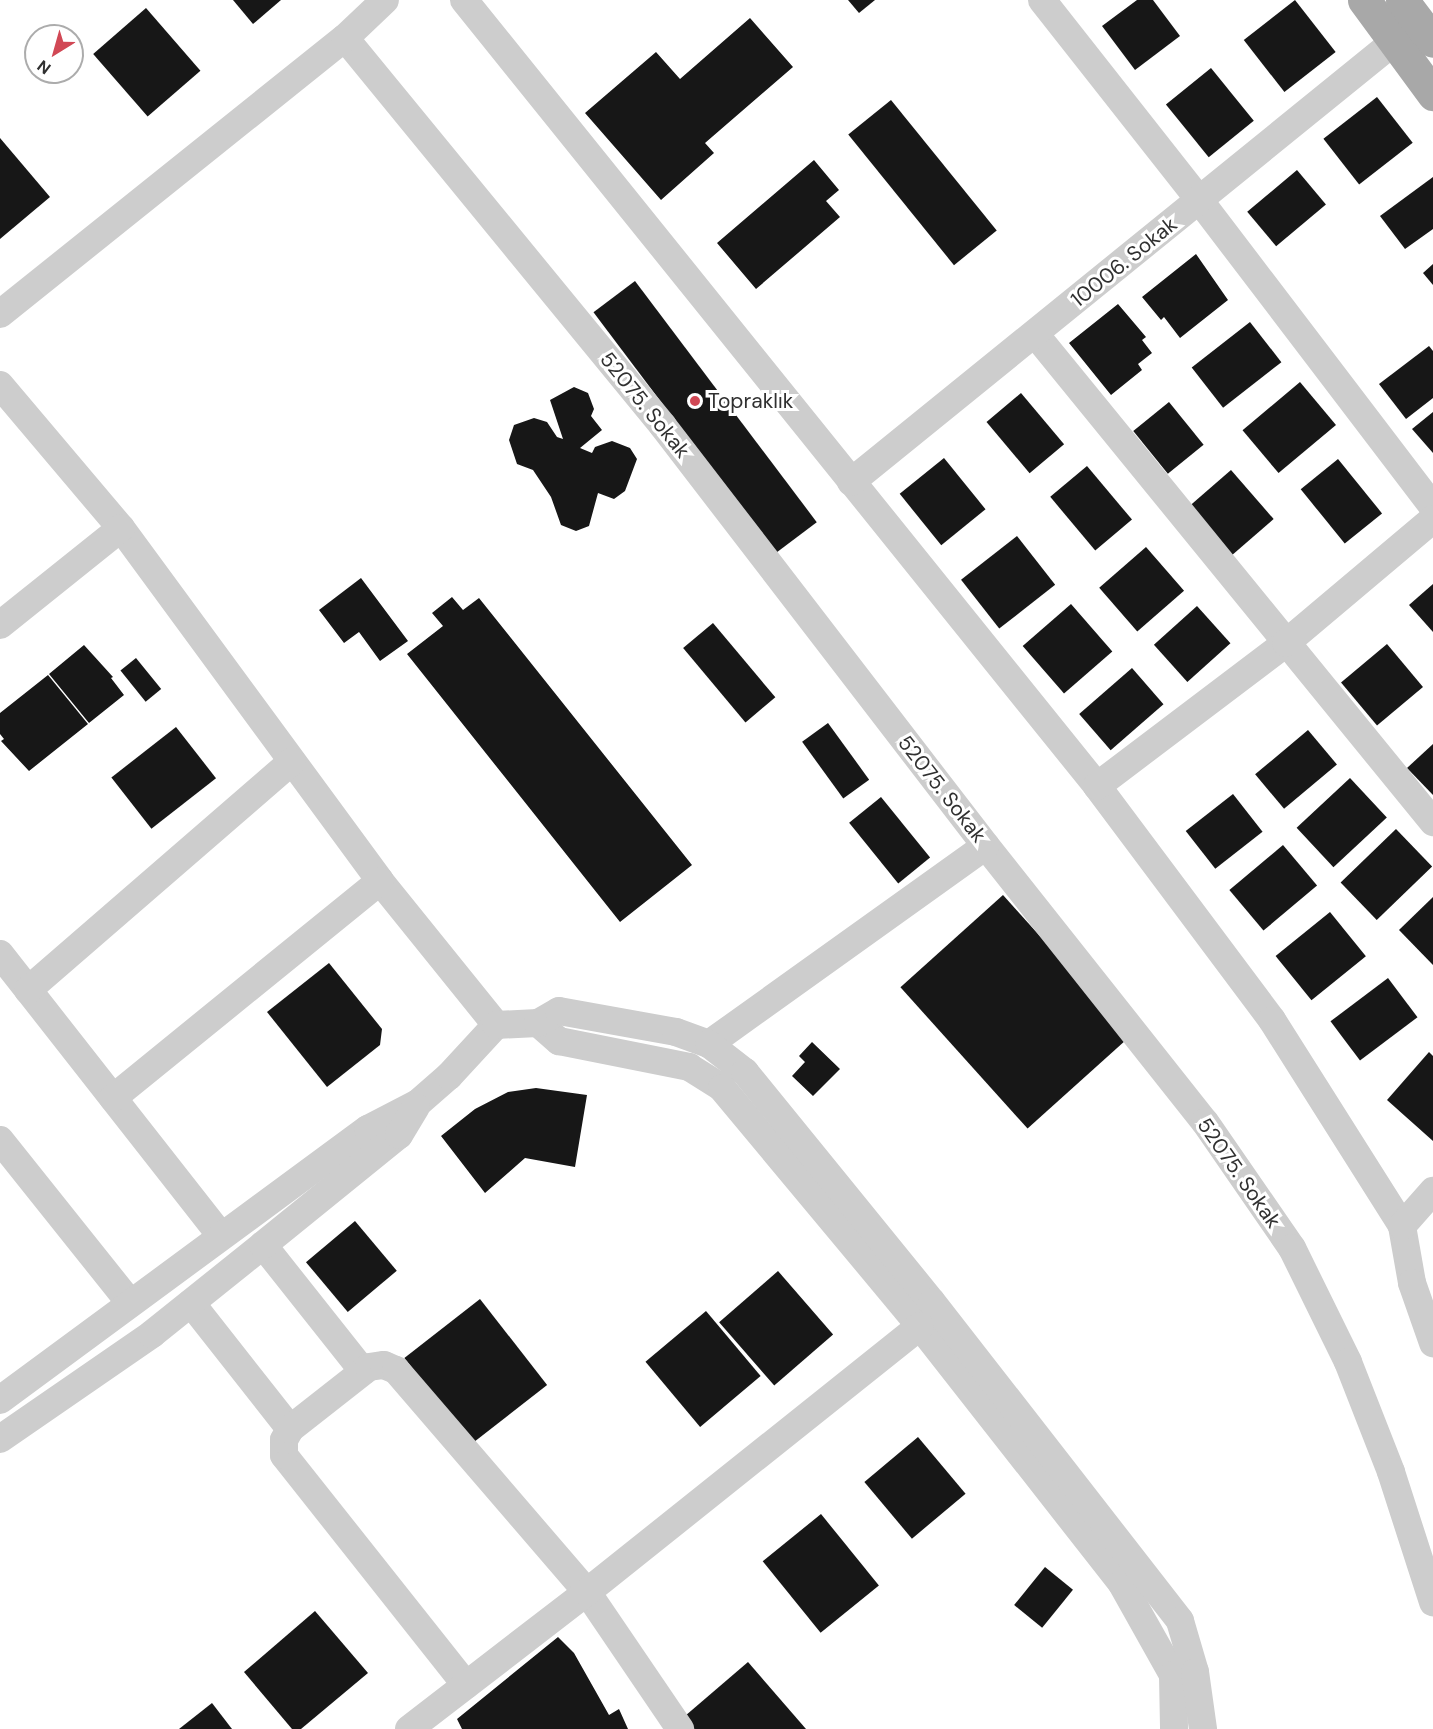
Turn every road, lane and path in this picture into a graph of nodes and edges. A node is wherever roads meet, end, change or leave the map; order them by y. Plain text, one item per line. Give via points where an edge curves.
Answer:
1 (464, 0) edge
2 (1042, 0) edge
3 (1364, 0) edge
4 (379, 2) edge
5 (1416, 23) edge
6 (345, 38) junction
7 (1433, 94) edge
8 (1200, 201) junction
9 (0, 314) edge
10 (1035, 334) junction
11 (0, 385) edge
12 (851, 482) junction
13 (1433, 507) edge
14 (1433, 519) edge
15 (121, 528) junction
16 (0, 625) edge
17 (1286, 643) junction
18 (292, 761) junction
19 (1097, 786) junction
20 (1433, 822) edge
21 (986, 846) junction
22 (380, 881) junction
23 (0, 954) edge
24 (28, 990) junction
25 (538, 1023) junction
26 (496, 1025) junction
27 (709, 1044) junction
28 (112, 1098) junction
29 (418, 1103) junction
30 (0, 1140) edge
31 (1433, 1191) edge
32 (1402, 1226) junction
33 (220, 1236) junction
34 (263, 1245) junction
35 (130, 1303) junction
36 (191, 1303) junction
37 (920, 1326) junction
38 (1433, 1343) edge
39 (363, 1371) junction
40 (0, 1400) edge
41 (290, 1429) junction
42 (0, 1439) edge
43 (587, 1592) junction
44 (1433, 1602) edge
45 (466, 1686) junction
46 (409, 1729) edge
47 (680, 1729) edge
48 (1174, 1729) edge
49 (1203, 1729) edge

1 - 12 street
2 - 8 street
3 - 5 main road
4 - 6 street
5 - 7 main road
5 - 8 street, 10006. Sokak
6 - 9 street
6 - 21 street, 52075. Sokak via 663,426
8 - 10 street, 10006. Sokak
8 - 13 street
10 - 12 street, 10006. Sokak
10 - 17 street
11 - 15 street
12 - 19 street
14 - 17 street
15 - 16 street
15 - 18 street
17 - 19 street
17 - 20 street
18 - 22 street
18 - 24 street
19 - 32 street via 1272,1020
21 - 27 street
21 - 44 street, 52075. Sokak via 1204,1122 1292,1248 1348,1362 1391,1472
22 - 26 street
22 - 28 street
23 - 24 street
24 - 28 street
25 - 26 street
25 - 27 street via 559,1011 676,1032
25 - 37 street via 559,1041 689,1067 722,1088
26 - 29 street
27 - 49 street via 745,1072 932,1302 1180,1621 1195,1672
28 - 33 street
29 - 33 street via 368,1129
29 - 34 street via 399,1135
30 - 35 street
31 - 32 street
32 - 38 street via 1412,1283
33 - 35 street
34 - 36 street
34 - 39 street
35 - 40 street
36 - 41 street
36 - 42 street
37 - 43 street
37 - 48 street via 1122,1584 1173,1675
39 - 41 street
39 - 43 street via 377,1365 396,1370
41 - 45 street via 283,1447 287,1462
43 - 45 street
43 - 47 street
45 - 46 street

